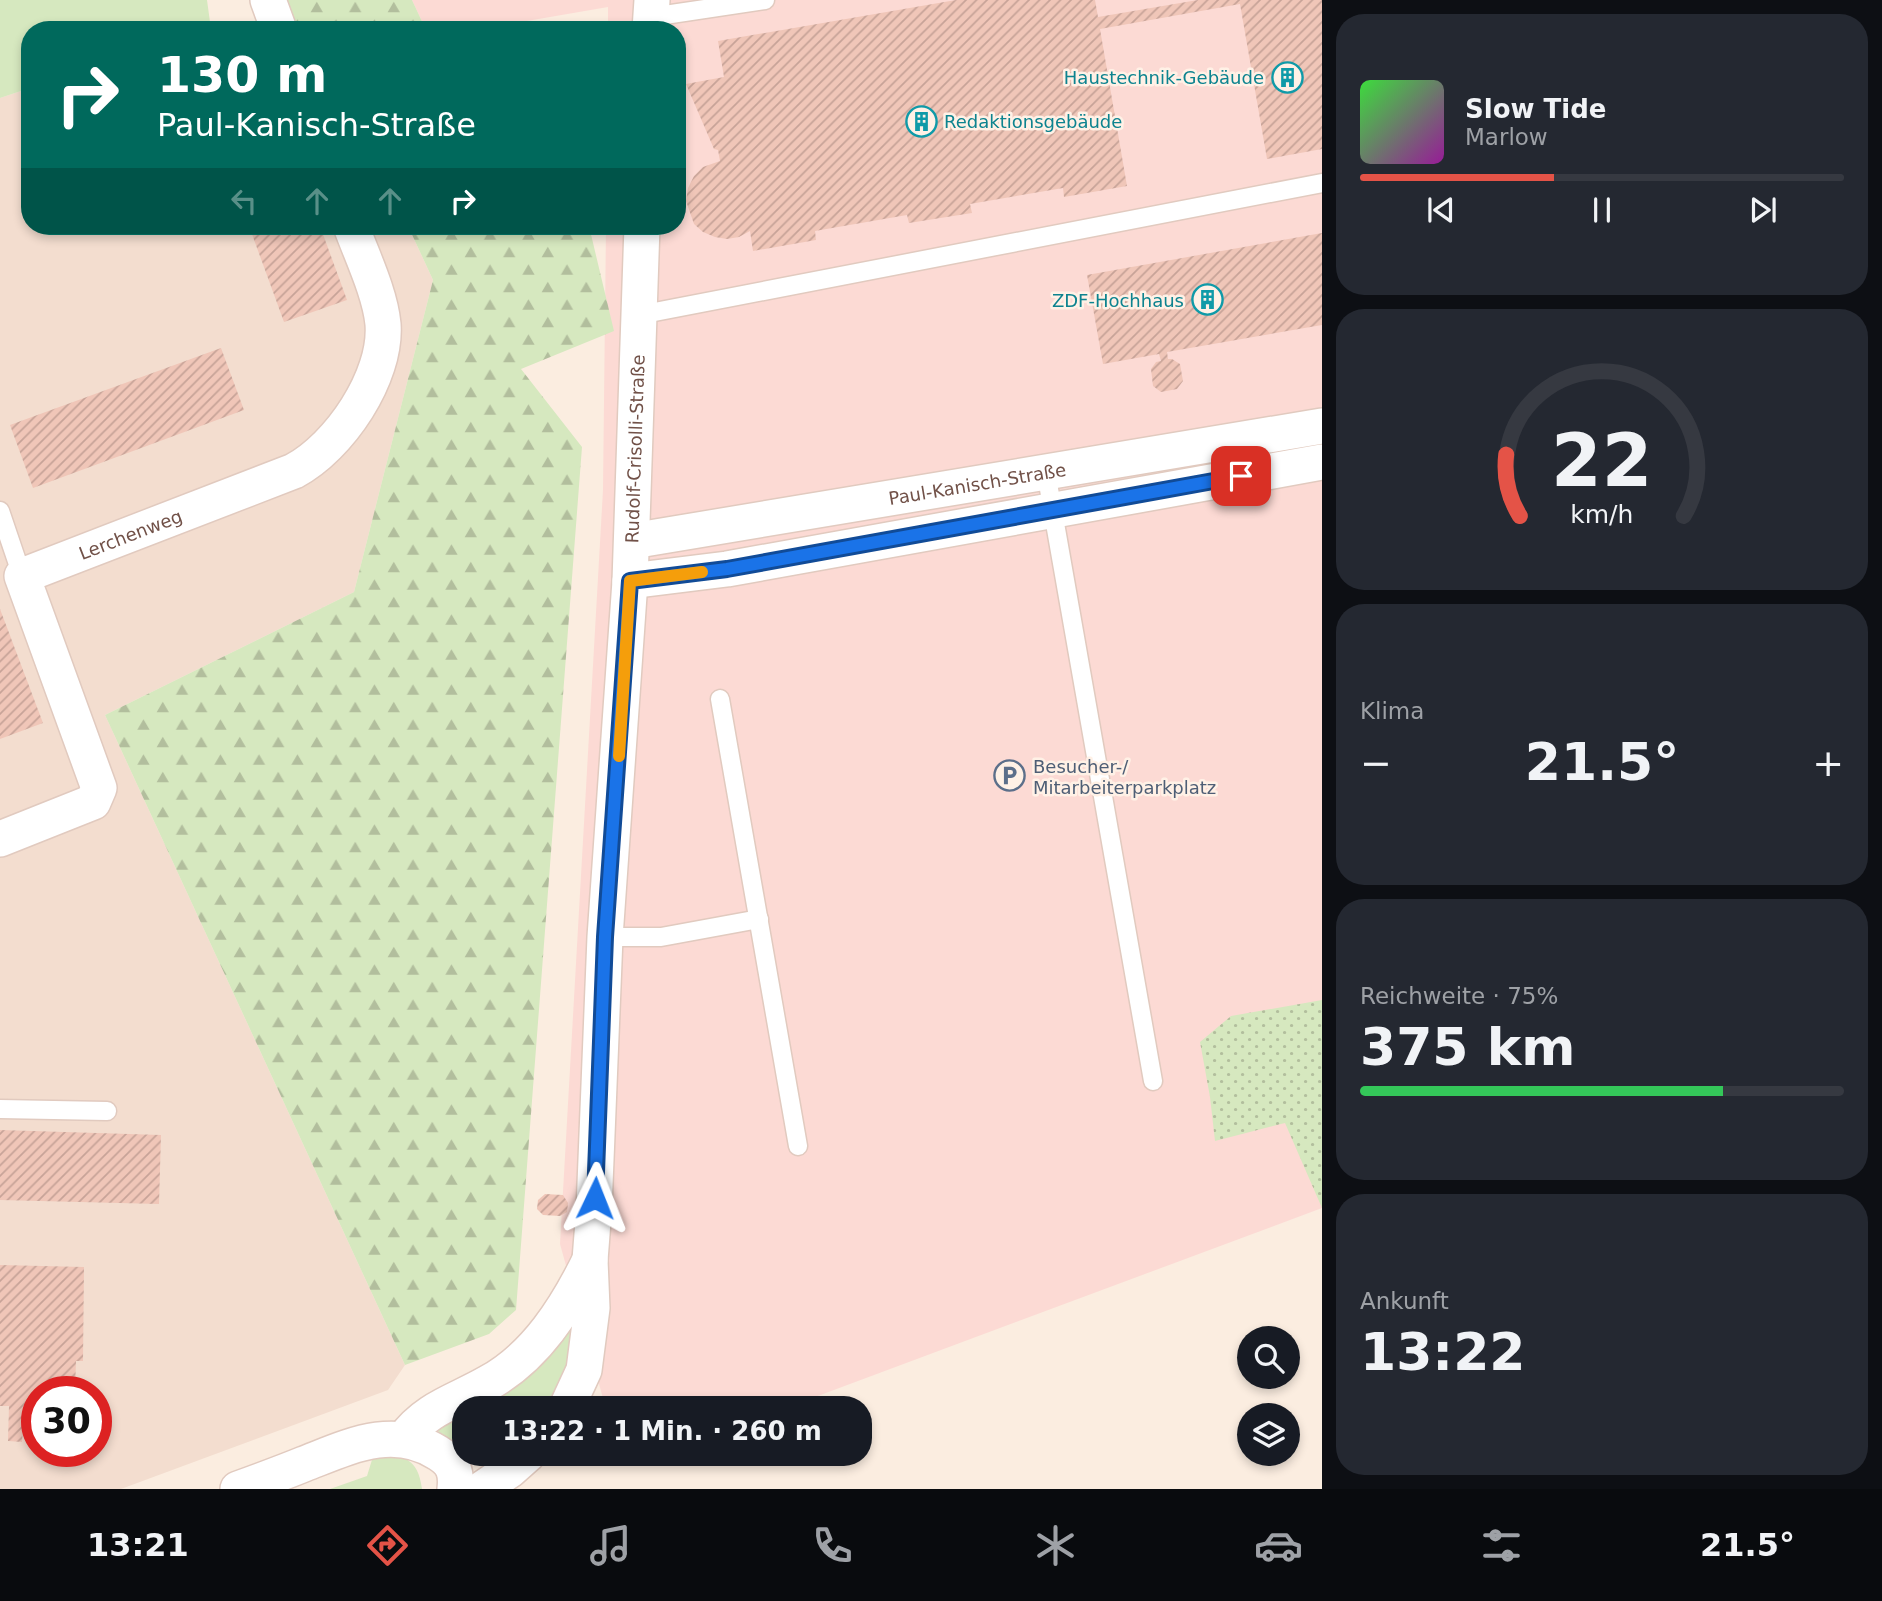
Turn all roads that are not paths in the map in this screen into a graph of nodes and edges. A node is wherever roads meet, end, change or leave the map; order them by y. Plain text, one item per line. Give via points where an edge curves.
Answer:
1 (268, 0) edge
2 (765, 0) edge
3 (651, 16) edge
4 (276, 21) edge
5 (1322, 183) edge
6 (354, 235) edge
7 (642, 235) edge
8 (639, 315) junction
9 (1322, 426) edge
10 (1322, 462) edge
11 (1046, 472) junction
12 (1053, 510) junction
13 (0, 511) edge
14 (632, 541) junction
15 (22, 576) junction
16 (630, 581) junction
17 (720, 699) dead end
18 (0, 839) edge
19 (759, 919) junction
20 (605, 937) junction
21 (1153, 1081) dead end
22 (0, 1109) edge
23 (107, 1111) dead end
24 (798, 1146) dead end
25 (590, 1260) junction
26 (572, 1396) edge
27 (404, 1439) junction
28 (512, 1466) edge
29 (457, 1481) edge
30 (238, 1489) edge
31 (482, 1489) edge

1 - 4 street
2 - 3 lane
5 - 8 lane
6 - 15 street, Lerchenweg via 379,306 382,342 364,397 329,445 293,471
7 - 8 street, Rudolf-Crisolli-Straße
8 - 14 street, Rudolf-Crisolli-Straße
9 - 11 street, Paul-Kanisch-Straße
10 - 12 street
11 - 12 lane
11 - 14 street, Paul-Kanisch-Straße
12 - 16 street via 727,569
12 - 21 lane
13 - 15 lane
14 - 16 street, Rudolf-Crisolli-Straße
15 - 18 street via 99,788 93,802
16 - 20 street, Rudolf-Crisolli-Straße
17 - 19 lane
19 - 20 lane via 661,937
19 - 24 lane
20 - 25 street, Rudolf-Crisolli-Straße
22 - 23 lane
25 - 26 street, Rudolf-Crisolli-Straße via 590,1337 584,1370
25 - 27 street, Rudolf-Crisolli-Straße via 559,1314 527,1354 488,1384 434,1409
27 - 29 street via 436,1451
27 - 30 street via 358,1443
28 - 31 street

